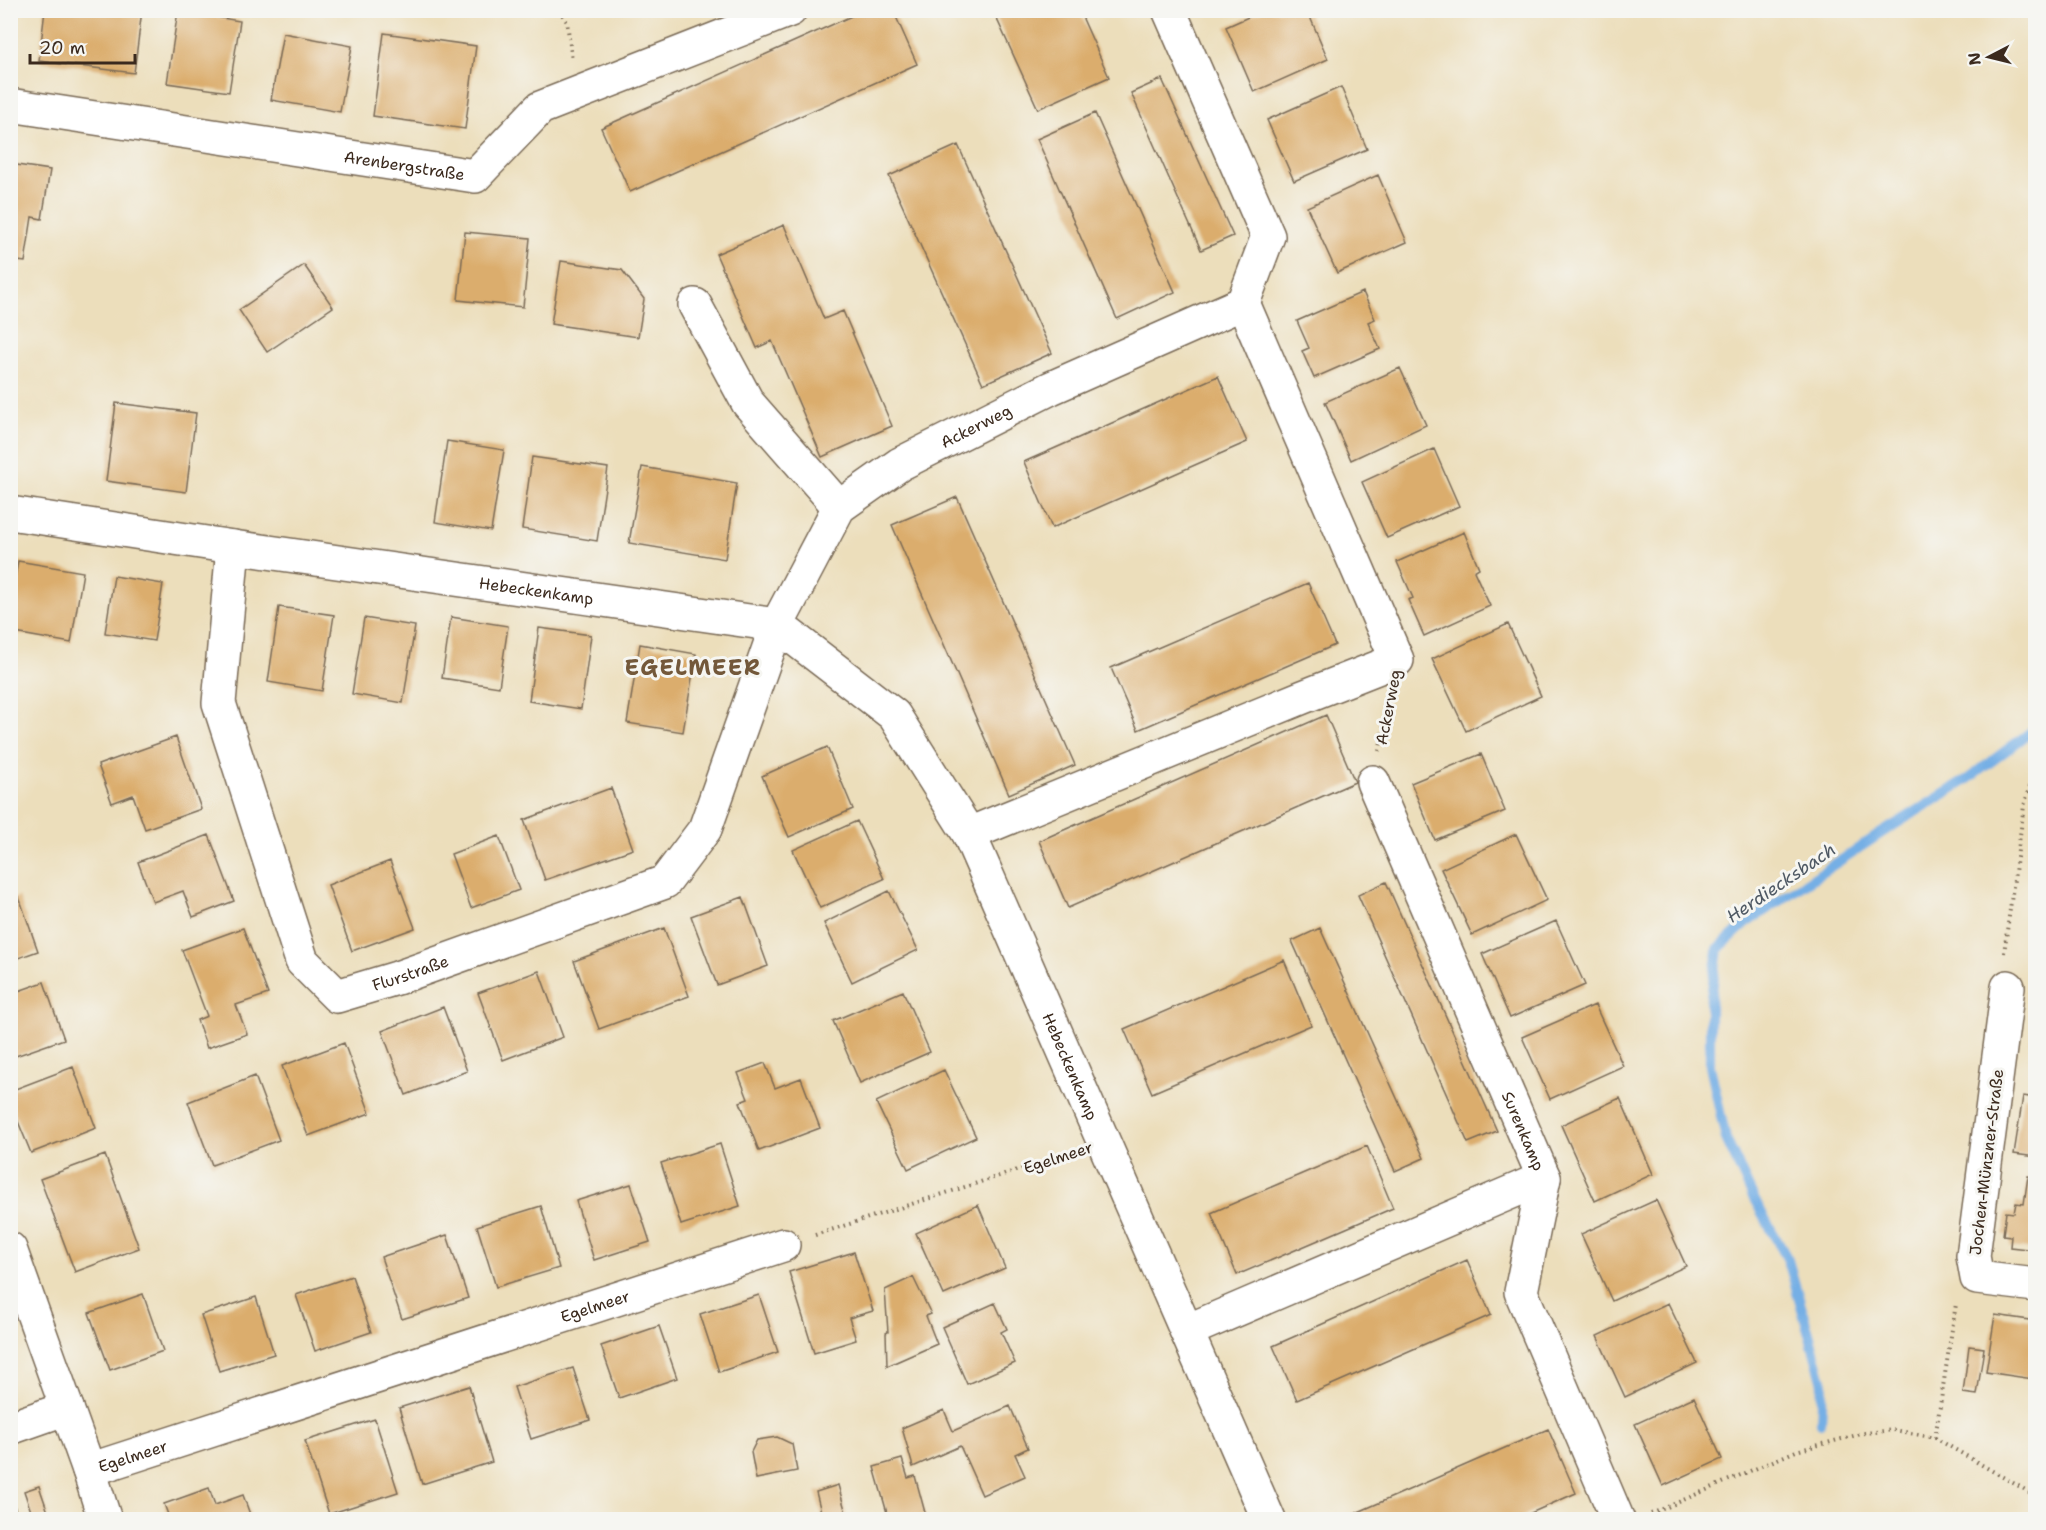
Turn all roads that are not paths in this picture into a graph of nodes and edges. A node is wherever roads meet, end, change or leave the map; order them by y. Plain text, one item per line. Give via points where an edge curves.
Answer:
1 (790, 10) edge
2 (1169, 10) edge
3 (10, 105) edge
4 (1243, 303) junction
5 (695, 305) dead end
6 (839, 507) junction
7 (10, 513) edge
8 (233, 548) junction
9 (777, 625) junction
10 (1373, 782) road end
11 (969, 834) junction
12 (2008, 987) road end
13 (1544, 1178) junction
14 (783, 1245) road end
15 (10, 1249) edge
16 (2036, 1285) edge
17 (1187, 1330) junction
18 (67, 1408) junction
19 (10, 1428) edge
20 (89, 1470) junction
21 (1630, 1518) edge
22 (105, 1520) edge
23 (1269, 1520) edge

1 - 3 street, Arenbergstraße via 540,108 475,176
2 - 4 street via 1268,236
4 - 6 street, Ackerweg via 1041,393 900,464
4 - 11 street, Ackerweg via 1397,660
5 - 6 street via 748,403
6 - 9 street, Ackerweg
7 - 8 street, Hebeckenkamp
8 - 9 street, Hebeckenkamp
8 - 9 street, Flurstraße via 219,703 302,962 336,996 665,882 705,829
9 - 11 street, Hebeckenkamp via 894,715
10 - 13 street, Surenkamp
11 - 17 street, Hebeckenkamp
12 - 16 street, Jochen-Münzner-Straße via 1973,1256 1977,1278
13 - 17 street
13 - 21 street, Surenkamp via 1521,1293
14 - 20 street, Egelmeer
15 - 18 street, Egelmeer
17 - 23 street, Hebeckenkamp
18 - 19 street
18 - 20 street, Egelmeer
20 - 22 street, Egelmeer

